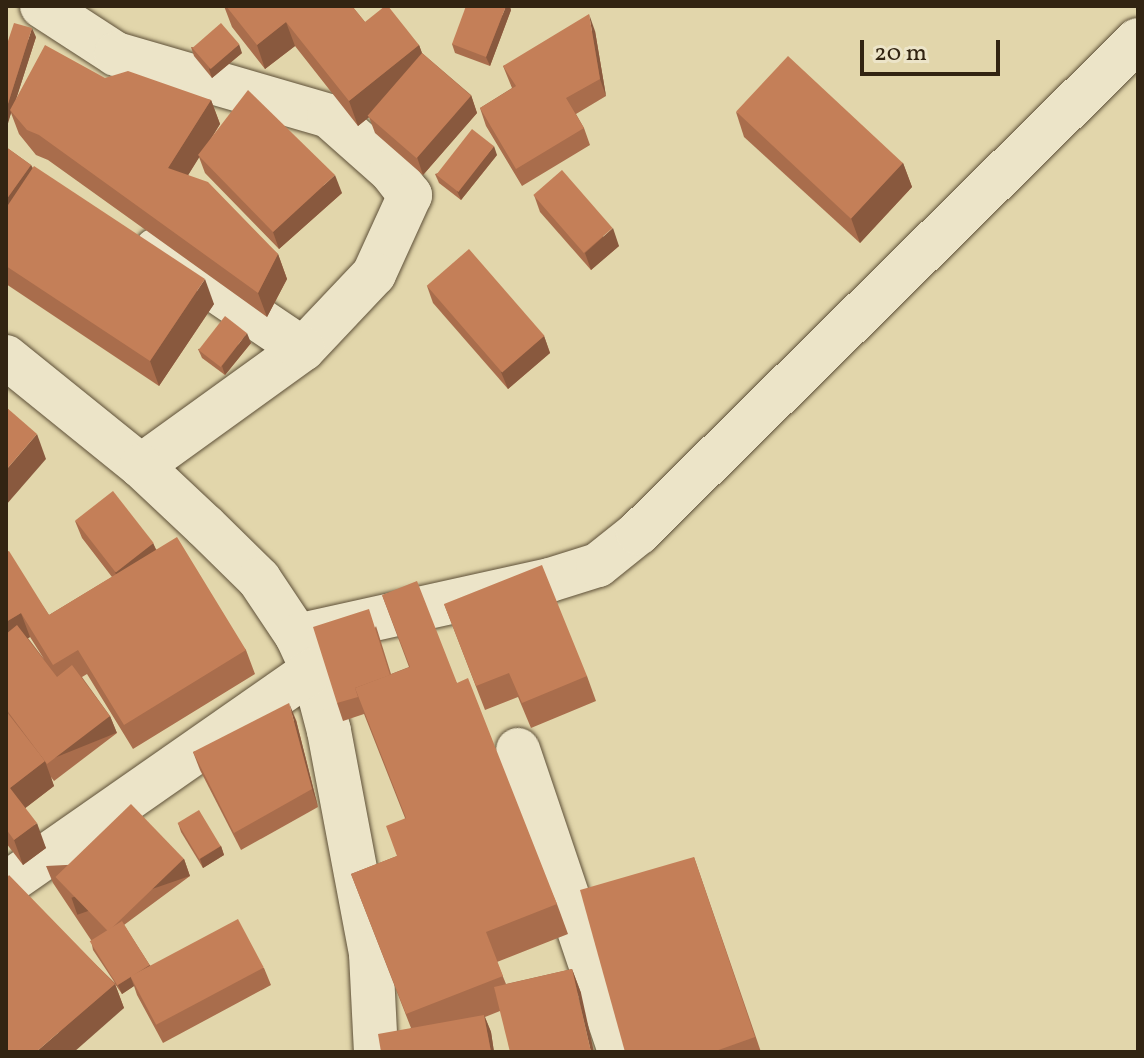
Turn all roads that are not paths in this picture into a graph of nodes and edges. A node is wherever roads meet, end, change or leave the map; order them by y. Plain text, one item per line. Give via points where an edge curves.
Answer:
1 (42, 6) edge
2 (1138, 40) edge
3 (122, 227) edge
4 (303, 349) junction
5 (6, 357) edge
6 (141, 466) junction
7 (305, 653) junction
8 (518, 750) dead end
9 (6, 884) edge
10 (376, 1052) edge
11 (620, 1052) edge

1 - 4 street via 116,54 329,116 410,195 374,274
2 - 7 street via 638,533 598,565
3 - 4 street
4 - 6 street
5 - 6 street
6 - 7 street via 259,579
7 - 9 street
7 - 10 street via 329,731 371,954
8 - 11 street

